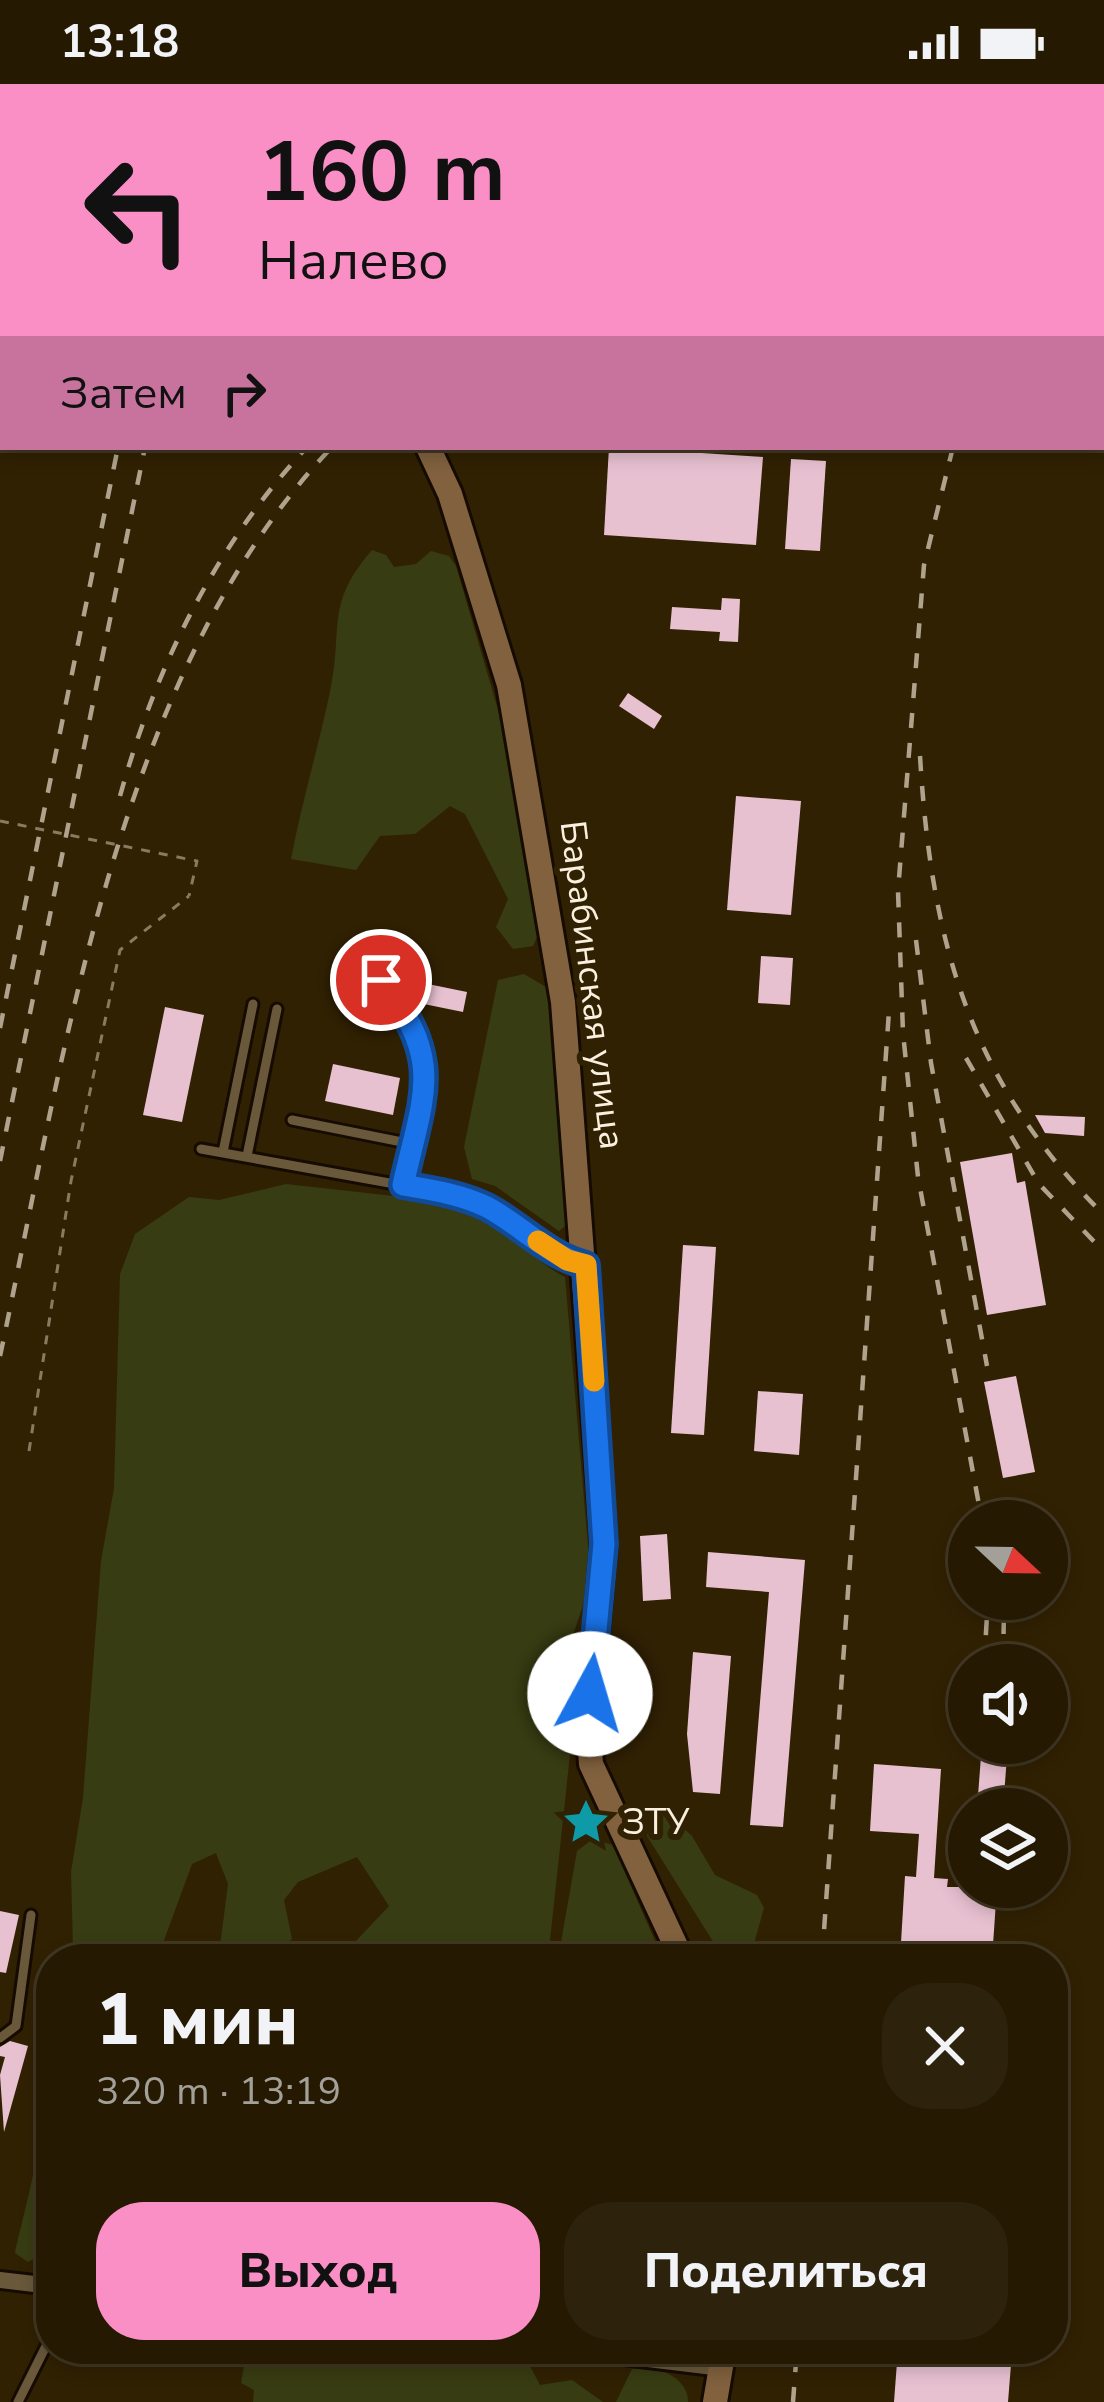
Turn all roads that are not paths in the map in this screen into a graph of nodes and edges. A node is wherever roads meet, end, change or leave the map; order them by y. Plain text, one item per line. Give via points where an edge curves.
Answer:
1 (429, 450) edge
2 (342, 963) dead end
3 (253, 1004) dead end
4 (278, 1009) dead end
5 (292, 1120) dead end
6 (412, 1144) junction
7 (201, 1149) dead end
8 (223, 1152) junction
9 (247, 1156) junction
10 (403, 1185) junction
11 (586, 1265) junction
12 (31, 1915) dead end
13 (675, 1944) edge
14 (0, 2038) edge
15 (0, 2280) edge
16 (36, 2284) edge
17 (37, 2364) edge
18 (722, 2364) edge
19 (18, 2402) edge
20 (715, 2402) edge

1 - 11 main road, Барабинская улица via 482,591 528,778 563,1002
2 - 6 lane via 381,980 418,1035 428,1065
3 - 8 lane
4 - 9 lane
5 - 6 lane
6 - 10 lane
7 - 8 lane
8 - 9 lane
9 - 10 lane
10 - 11 lane via 490,1209
11 - 13 main road, Барабинская улица via 604,1544 591,1764
12 - 14 lane via 16,2026
15 - 16 street
17 - 19 lane
18 - 20 main road

